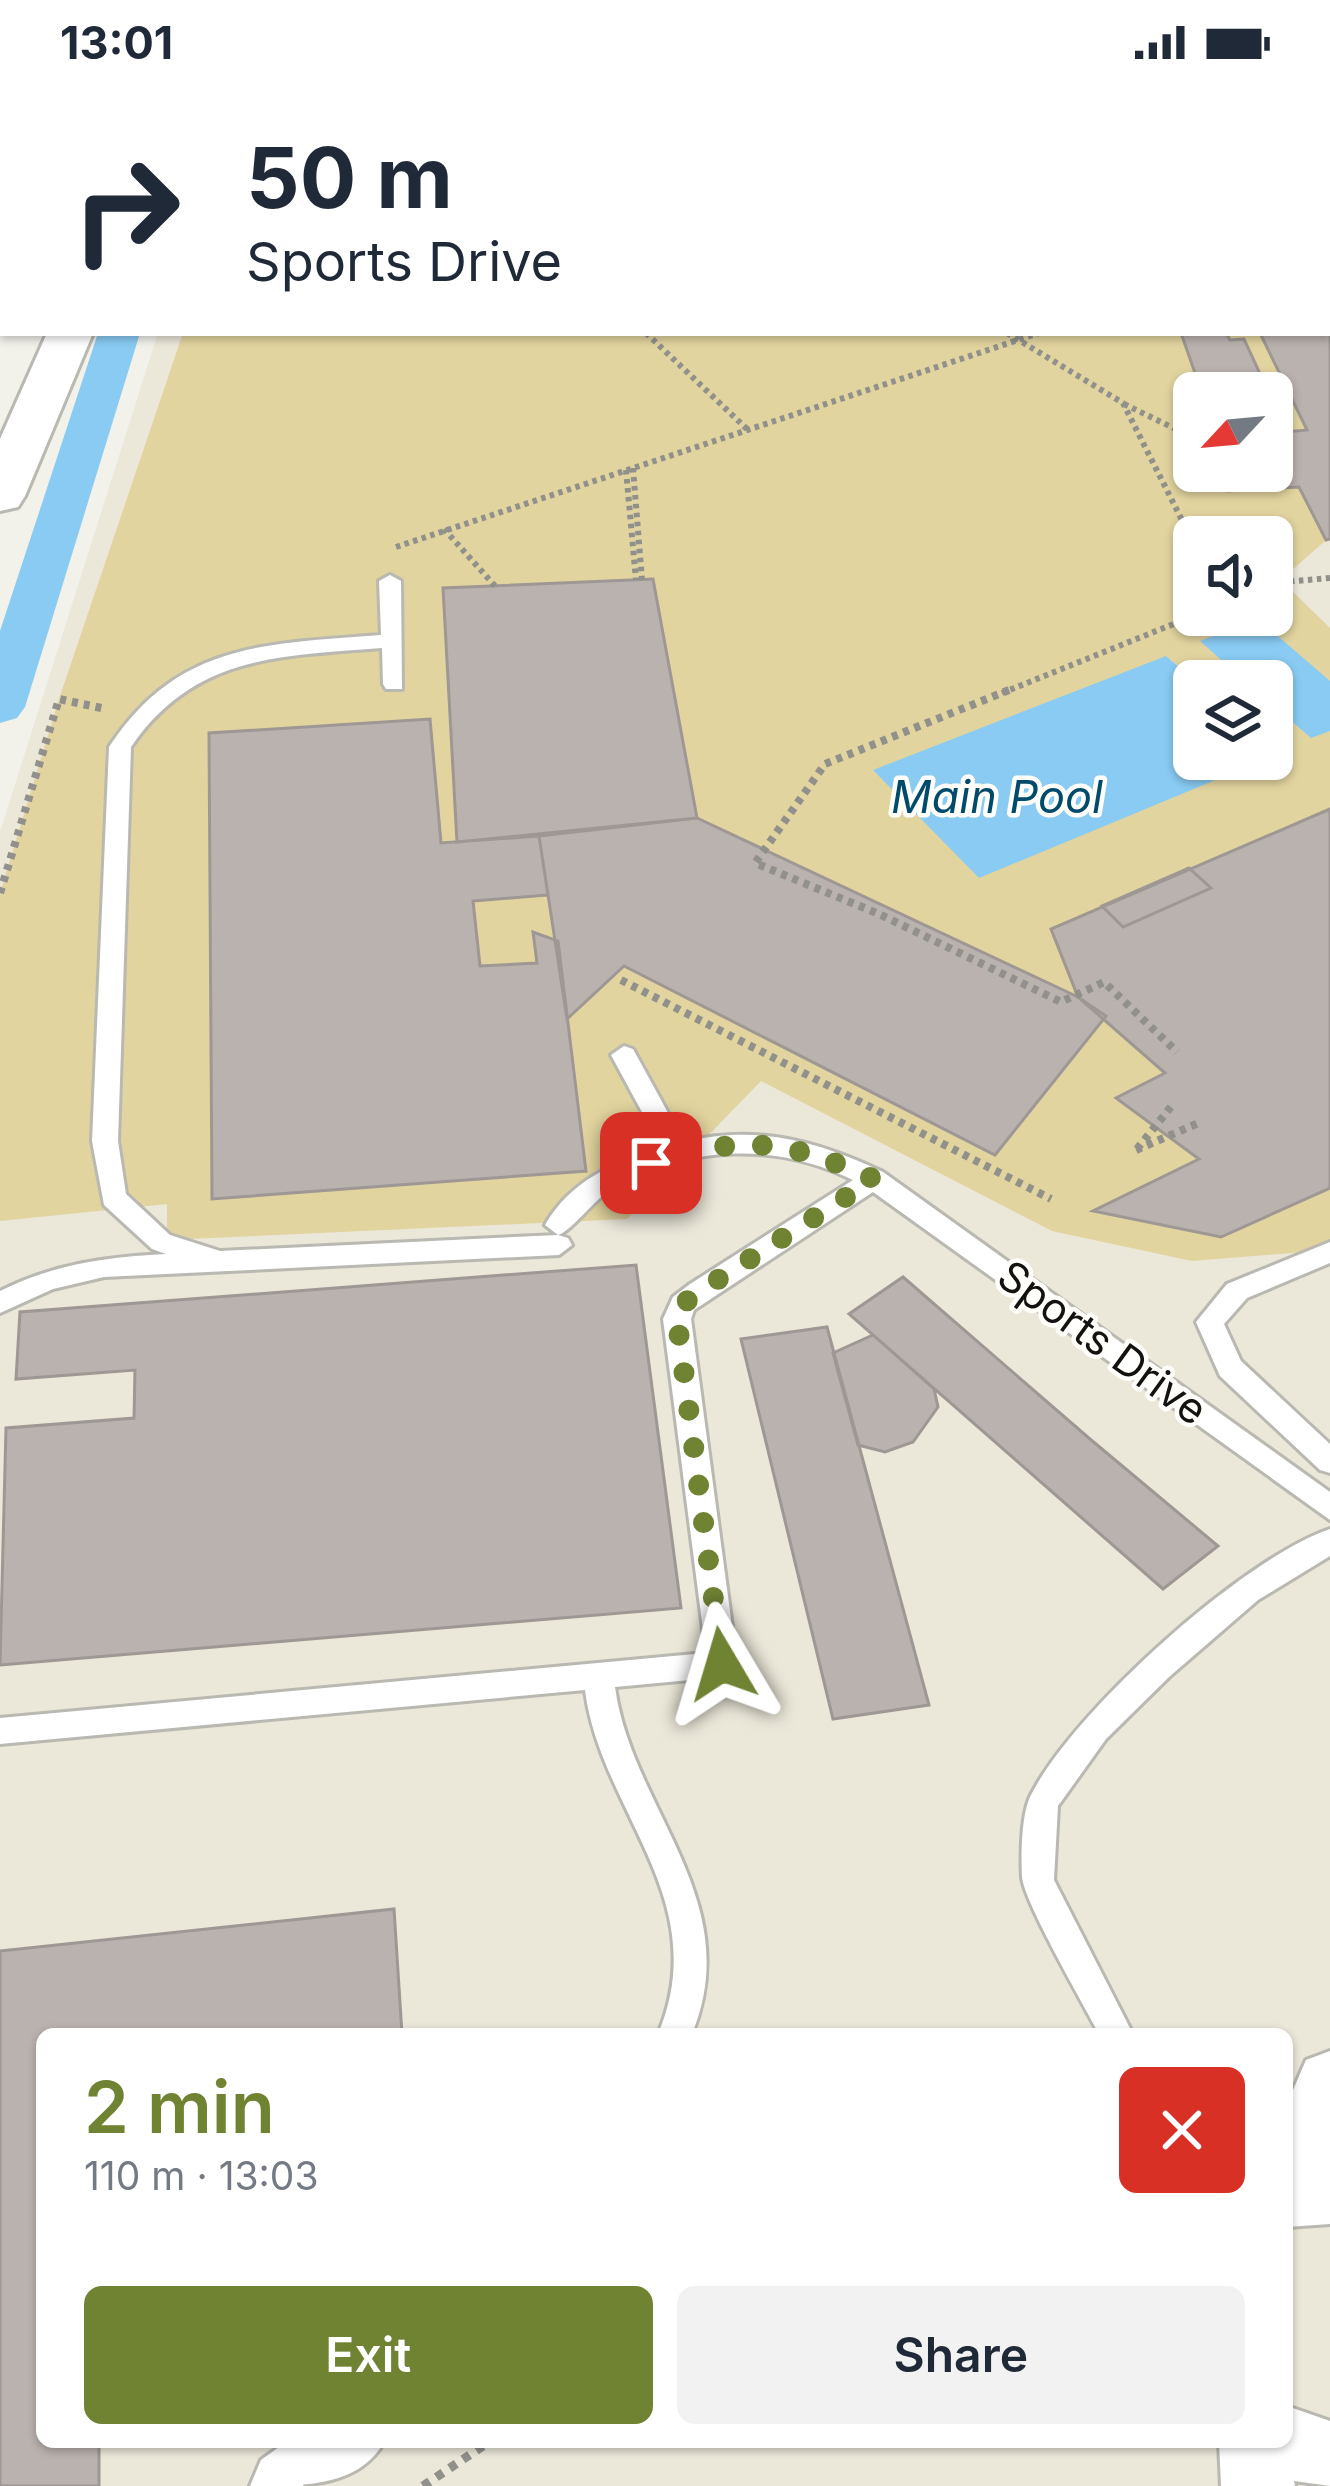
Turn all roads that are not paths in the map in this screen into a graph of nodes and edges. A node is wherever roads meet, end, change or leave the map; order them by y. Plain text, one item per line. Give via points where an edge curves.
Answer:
1 (69, 336) edge
2 (0, 496) edge
3 (390, 581) road end
4 (391, 641) junction
5 (394, 684) dead end
6 (624, 1054) dead end
7 (678, 1155) junction
8 (874, 1179) junction
9 (1330, 1252) edge
10 (224, 1263) junction
11 (0, 1303) edge
12 (1330, 1462) edge
13 (1330, 1508) edge
14 (1330, 1541) edge
15 (598, 1676) junction
16 (0, 1731) edge
17 (679, 2028) edge
18 (1113, 2028) edge
19 (1330, 2083) edge
20 (1293, 2161) edge
21 (1330, 2190) edge
22 (1293, 2193) edge
23 (1293, 2444) edge
24 (301, 2448) edge
25 (339, 2448) edge
26 (1255, 2448) edge
27 (1330, 2458) edge
28 (285, 2486) edge
29 (1258, 2486) edge

1 - 2 highway
3 - 4 lane
4 - 5 lane
4 - 10 lane via 278,651 191,674 137,715 120,747 104,1141 112,1198 161,1242
6 - 7 lane
7 - 8 lane, Sports Drive via 739,1143 811,1151
7 - 10 lane, Sports Drive via 623,1171 578,1198 558,1235
8 - 13 lane, Sports Drive
8 - 15 lane via 683,1304 677,1319 722,1664
9 - 12 lane, Sports Drive via 1237,1291 1210,1322 1230,1368
10 - 11 lane via 104,1267 47,1280
14 - 18 lane via 1248,1591 1158,1668 1095,1730 1043,1802 1038,1881
15 - 16 lane
15 - 17 lane via 609,1739 672,1866 688,1948
19 - 20 street
21 - 22 street
23 - 27 street
24 - 28 lane
25 - 28 street
26 - 29 street

